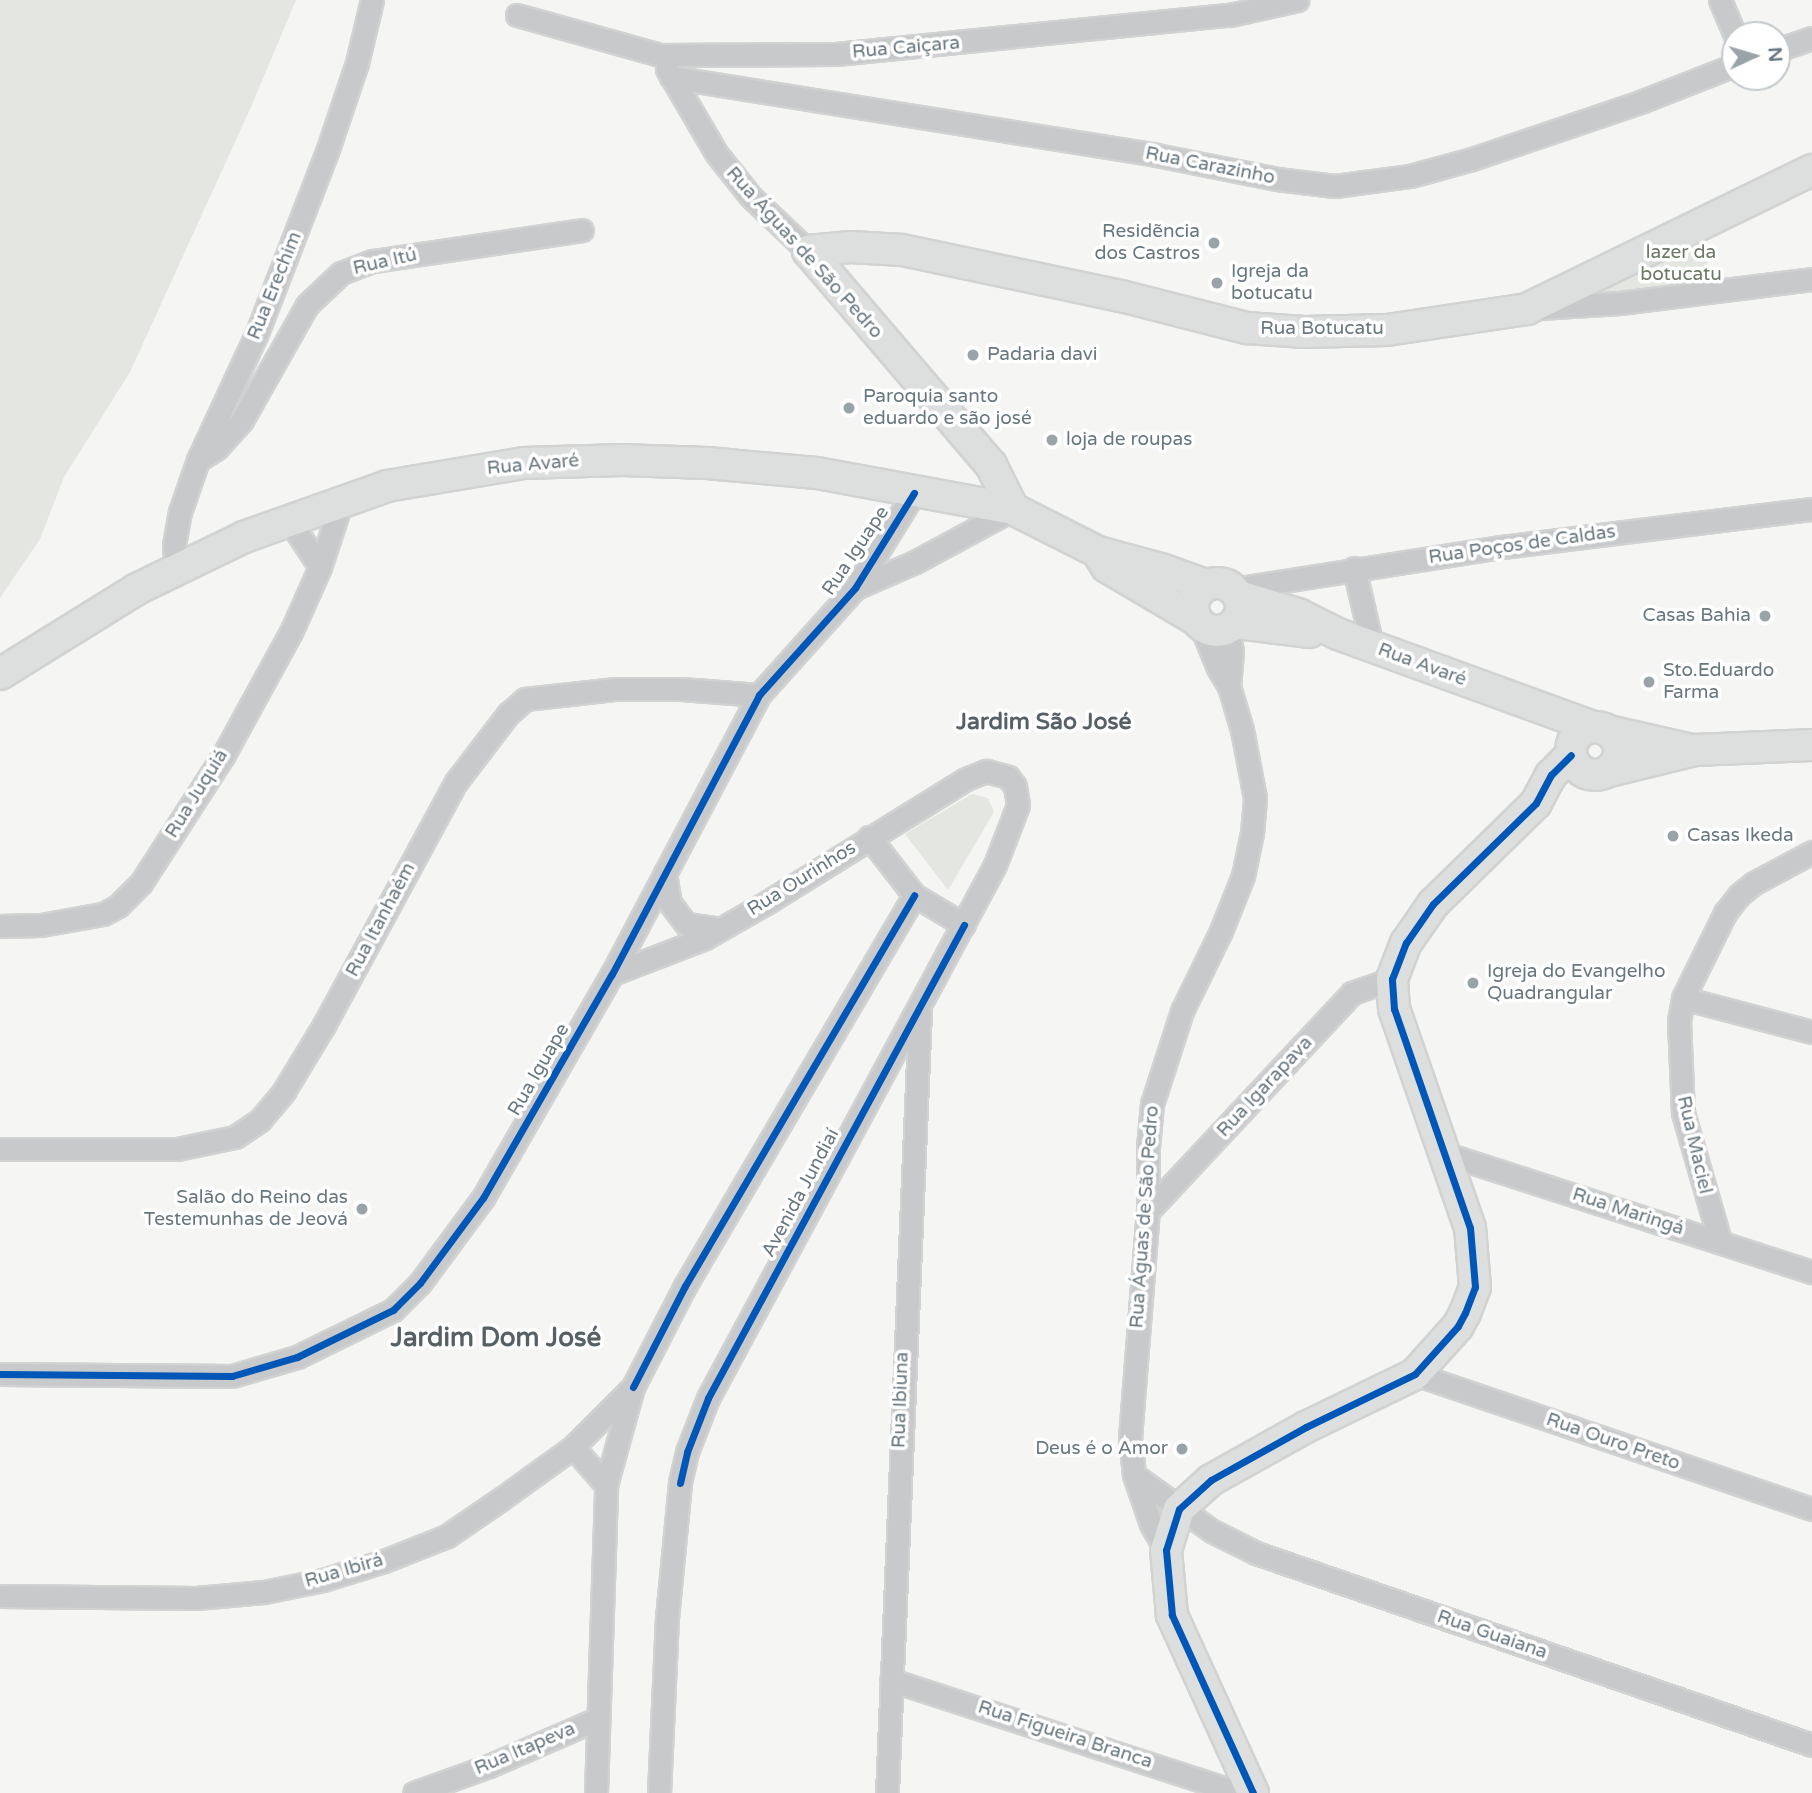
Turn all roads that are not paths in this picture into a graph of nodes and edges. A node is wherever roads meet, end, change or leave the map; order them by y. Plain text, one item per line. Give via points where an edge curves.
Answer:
1 (372, 0) edge
2 (1297, 0) edge
3 (1720, 0) edge
4 (517, 15) dead end
5 (1729, 21) edge
6 (1812, 38) edge
7 (1791, 45) edge
8 (660, 55) junction
9 (1721, 70) edge
10 (671, 77) junction
11 (1812, 170) edge
12 (582, 230) dead end
13 (808, 251) junction
14 (1812, 279) edge
15 (1527, 309) junction
16 (198, 460) junction
17 (914, 493) junction
18 (341, 503) junction
19 (1013, 509) junction
20 (1812, 509) edge
21 (289, 520) junction
22 (320, 567) junction
23 (1354, 568) junction
24 (176, 569) junction
25 (855, 587) junction
26 (1220, 610) junction
27 (1372, 646) junction
28 (0, 674) edge
29 (759, 695) junction
30 (1507, 696) junction
31 (1601, 729) junction
32 (1812, 745) edge
33 (1695, 750) junction
34 (1571, 751) junction
35 (986, 771) joint
36 (1602, 774) junction
37 (1536, 803) junction
38 (869, 837) junction
39 (1812, 852) edge
40 (665, 873) junction
41 (914, 895) junction
42 (964, 925) junction
43 (0, 926) edge
44 (721, 929) junction
45 (612, 974) junction
46 (1392, 979) junction
47 (1683, 998) junction
48 (920, 1006) junction
49 (1812, 1032) edge
50 (0, 1149) edge
51 (1443, 1153) junction
52 (1148, 1211) junction
53 (1720, 1241) junction
54 (1812, 1272) edge
55 (0, 1374) edge
56 (1415, 1374) junction
57 (633, 1387) junction
58 (573, 1447) junction
59 (1134, 1475) junction
60 (606, 1485) junction
61 (1179, 1509) junction
62 (1812, 1509) edge
63 (1166, 1560) junction
64 (0, 1596) edge
65 (891, 1680) junction
66 (597, 1719) junction
67 (1812, 1745) edge
68 (414, 1793) edge
69 (596, 1793) edge
70 (659, 1793) edge
71 (887, 1793) edge
72 (1238, 1793) edge
73 (1253, 1793) edge

1 - 16 street, Rua Erechim via 357,63 308,201 257,333
2 - 8 street, Rua Caiçara via 1230,15 913,48 836,54
3 - 5 street
4 - 8 street, Rua Caiçara
6 - 7 street
8 - 10 street, Rua Águas de São Pedro
9 - 10 street, Rua Carazinho via 1472,159 1410,176 1335,186
10 - 13 street, Rua Águas de São Pedro via 725,164 751,197
11 - 15 main road, Rua Botucatu
12 - 16 street, Rua Itú via 373,261 341,272 307,305 242,420 217,448
13 - 15 main road, Rua Botucatu via 851,247 902,250 1259,329 1387,330
13 - 19 main road, Rua Águas de São Pedro via 990,465
14 - 15 street via 1620,303
16 - 24 street, Rua Erechim via 180,512 174,545
17 - 18 main road, Rua Avaré via 817,473 759,467 570,460 424,479 387,486
17 - 19 main road, Rua Avaré
17 - 25 street, Rua Iguape
18 - 21 main road, Rua Avaré
18 - 22 street, Rua Juquiá
19 - 25 street, Rua Iguape via 915,562
19 - 26 main road, Rua Avaré via 1098,552 1161,569
20 - 23 street, Rua Poços de Caldas
21 - 22 street
21 - 24 main road, Rua Avaré
22 - 43 street, Rua Juquiá via 292,630 223,756 141,883 103,914 41,926
23 - 26 street, Rua Poços de Caldas
23 - 27 street
24 - 28 main road, Rua Avaré
25 - 29 street, Rua Iguape
26 - 27 main road, Rua Avaré via 1298,614
26 - 52 street, Rua Águas de São Pedro via 1218,668 1229,685 1251,769 1255,798 1252,833 1243,876 1163,1063 1152,1104
27 - 30 main road, Rua Avaré
29 - 40 street, Rua Iguape
29 - 50 street, Rua Itanhaém via 616,689 525,699 500,723 456,782 324,1025 284,1091 260,1120 235,1137 177,1149
30 - 31 main road, Rua Avaré
30 - 34 main road, Rua Avaré
31 - 33 main road, Rua Avaré
31 - 34 main road via 1579,733
31 - 36 main road via 1614,736 1620,751 1619,759
32 - 33 main road
33 - 36 main road
34 - 36 main road via 1578,770
34 - 37 main road
35 - 38 street, Rua Ourinhos
35 - 42 street, Avenida Jundiaí via 1008,777 1015,786 1018,805 995,865
36 - 37 main road
37 - 46 main road via 1433,904 1406,943
38 - 41 street
38 - 44 street, Rua Ourinhos
39 - 47 street, Rua Maciel via 1739,895 1725,913
40 - 44 street via 670,903 686,923
40 - 45 street, Rua Iguape
41 - 42 street
41 - 57 street via 685,1286
42 - 48 street, Avenida Jundiaí
44 - 45 street, Rua Ourinhos
45 - 55 street, Rua Iguape via 483,1198 421,1283 393,1311 297,1357 232,1376
46 - 51 main road via 1394,1009
46 - 52 street, Rua Igarapava via 1352,993
47 - 49 street
47 - 53 street, Rua Maciel via 1679,1021 1683,1113
48 - 65 street, Rua Ibiuna
48 - 70 street, Avenida Jundiaí via 708,1398 687,1452 667,1617
51 - 53 street, Rua Maringá
51 - 56 main road via 1470,1228 1475,1287 1458,1326
52 - 59 street, Rua Águas de São Pedro via 1132,1396
53 - 54 street, Rua Maringá
56 - 61 main road via 1211,1480
56 - 62 street, Rua Ouro Preto
57 - 58 street, Rua Ibirá
57 - 60 street
58 - 60 street
58 - 64 street, Rua Ibirá via 447,1536 323,1580 264,1592 195,1598
59 - 61 street
59 - 63 street, Rua Águas de São Pedro
60 - 66 street
61 - 63 main road
61 - 67 street, Rua Guaiana via 1256,1553
63 - 73 main road via 1172,1615
65 - 71 street, Rua Ibiuna
65 - 72 street, Rua Figueira Branca
66 - 68 street, Rua Itapeva
66 - 69 street

